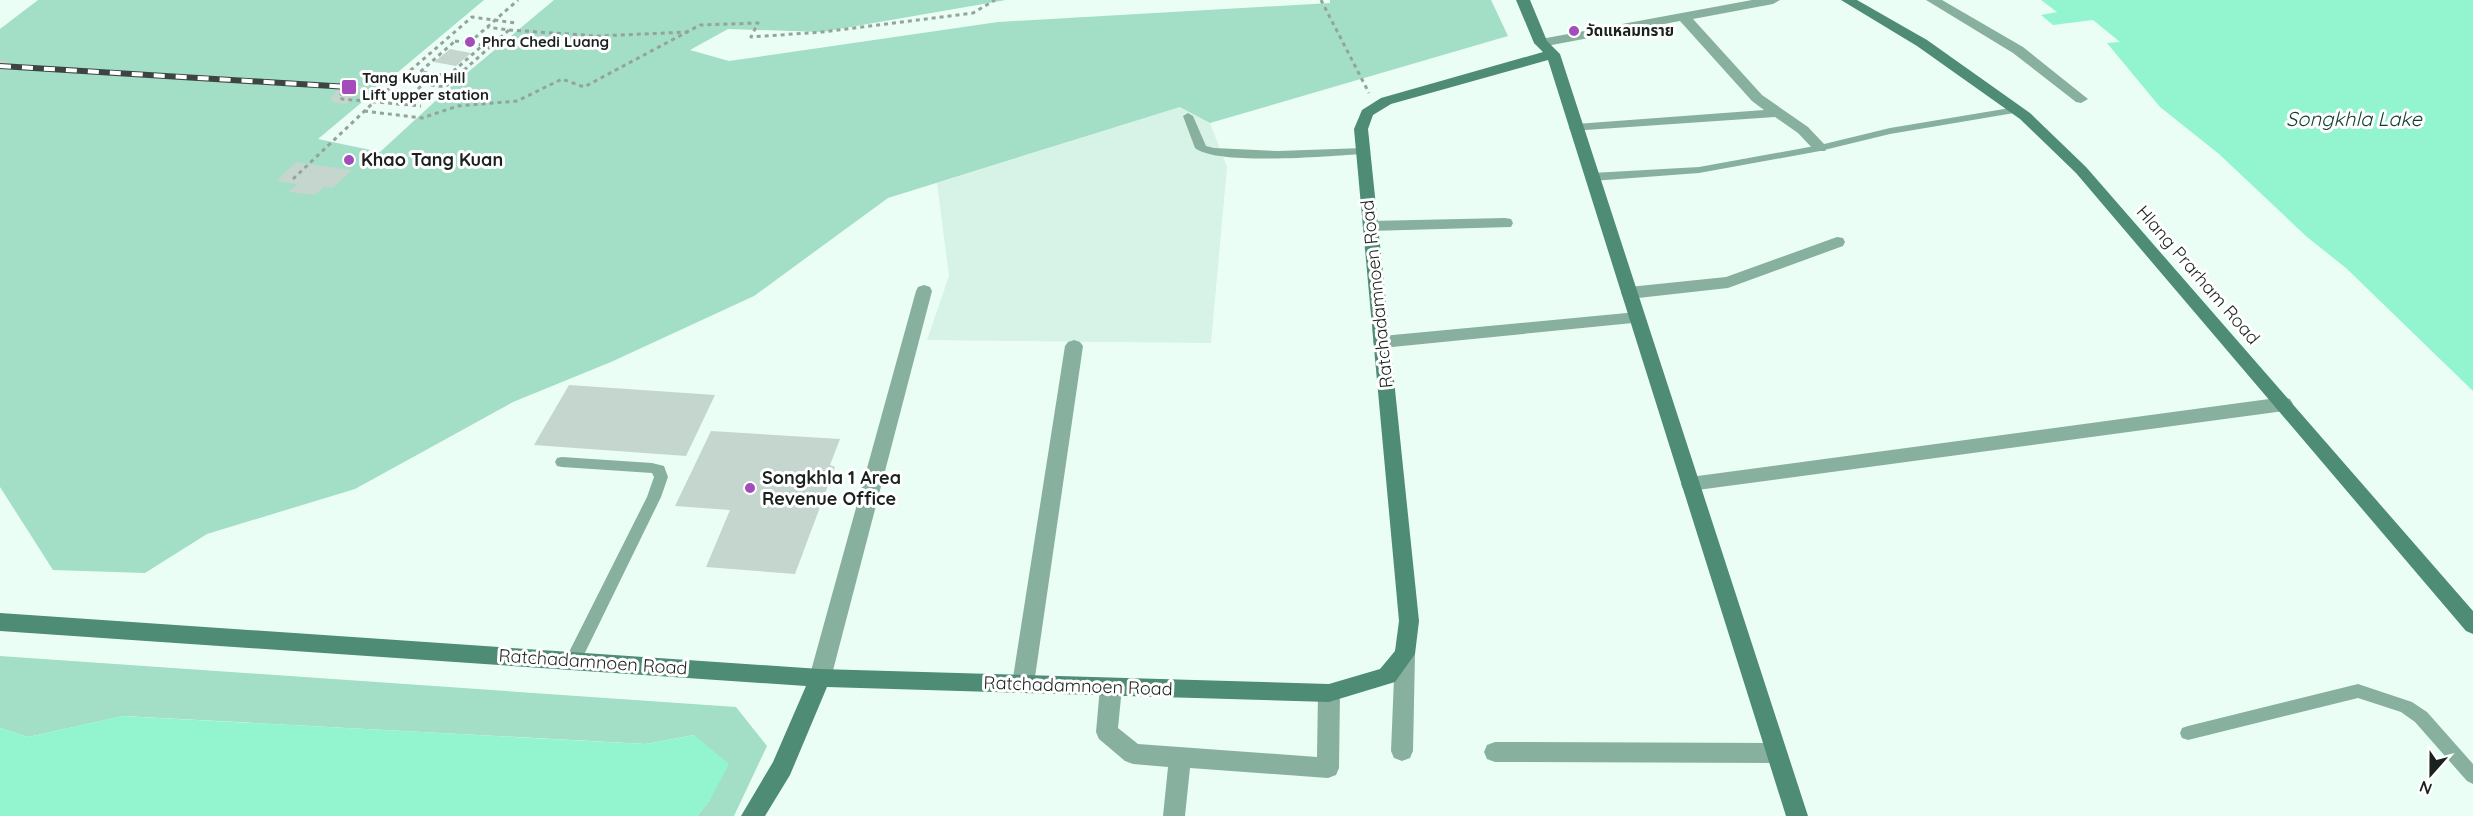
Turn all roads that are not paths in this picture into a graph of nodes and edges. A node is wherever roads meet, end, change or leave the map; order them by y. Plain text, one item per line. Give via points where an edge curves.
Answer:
1 (1523, 0) edge
2 (1773, 0) edge
3 (1848, 0) edge
4 (1933, 0) edge
5 (1683, 16) junction
6 (1547, 49) junction
7 (2081, 99) dead end
8 (2016, 110) junction
9 (1777, 113) junction
10 (1188, 116) dead end
11 (1576, 128) junction
12 (1821, 148) junction
13 (1363, 151) junction
14 (1592, 177) junction
15 (1506, 223) dead end
16 (1371, 226) junction
17 (1837, 242) dead end
18 (924, 291) dead end
19 (1629, 293) junction
20 (1637, 318) junction
21 (1382, 342) junction
22 (1074, 346) dead end
23 (2284, 404) junction
24 (562, 462) dead end
25 (1690, 484) junction
26 (0, 622) edge
27 (2473, 625) edge
28 (1405, 654) junction
29 (573, 660) junction
30 (820, 678) junction
31 (1023, 684) junction
32 (1111, 687) junction
33 (1329, 693) junction
34 (2188, 733) dead end
35 (1402, 751) dead end
36 (1495, 752) dead end
37 (1776, 753) junction
38 (1180, 758) junction
39 (2473, 776) edge
40 (752, 816) edge
41 (1174, 816) edge
42 (1797, 816) edge

1 - 6 street
2 - 5 street
3 - 8 street, Hlang Prarham Road via 1922,44
4 - 7 street via 2018,50
5 - 6 street
5 - 9 street via 1752,93
6 - 11 street
6 - 13 street, Ratchadamnoen Road via 1386,101 1367,113 1361,129
8 - 12 lane via 1890,131
8 - 23 street, Hlang Prarham Road via 2081,170
9 - 11 street
9 - 12 street
10 - 13 lane via 1202,148 1209,151
11 - 14 street
12 - 14 lane via 1699,170
13 - 16 street, Ratchadamnoen Road
14 - 19 street
15 - 16 street
16 - 21 street, Ratchadamnoen Road
17 - 19 street via 1728,282
18 - 30 street
19 - 20 street
20 - 21 street
20 - 25 street
21 - 28 street, Ratchadamnoen Road via 1409,621
22 - 31 street
23 - 25 street
23 - 27 street, Hlang Prarham Road
24 - 29 lane via 652,468 659,470 661,477
25 - 37 street
26 - 29 street, Ratchadamnoen Road
28 - 33 street, Ratchadamnoen Road via 1387,676
28 - 35 street
29 - 30 street, Ratchadamnoen Road
30 - 31 street, Ratchadamnoen Road
30 - 40 street via 782,768
31 - 32 street, Ratchadamnoen Road
32 - 33 street, Ratchadamnoen Road
32 - 38 street via 1107,732 1133,754
33 - 38 street via 1328,768
34 - 39 lane via 2358,691 2406,706 2421,717
36 - 37 street
37 - 42 street
38 - 41 street

